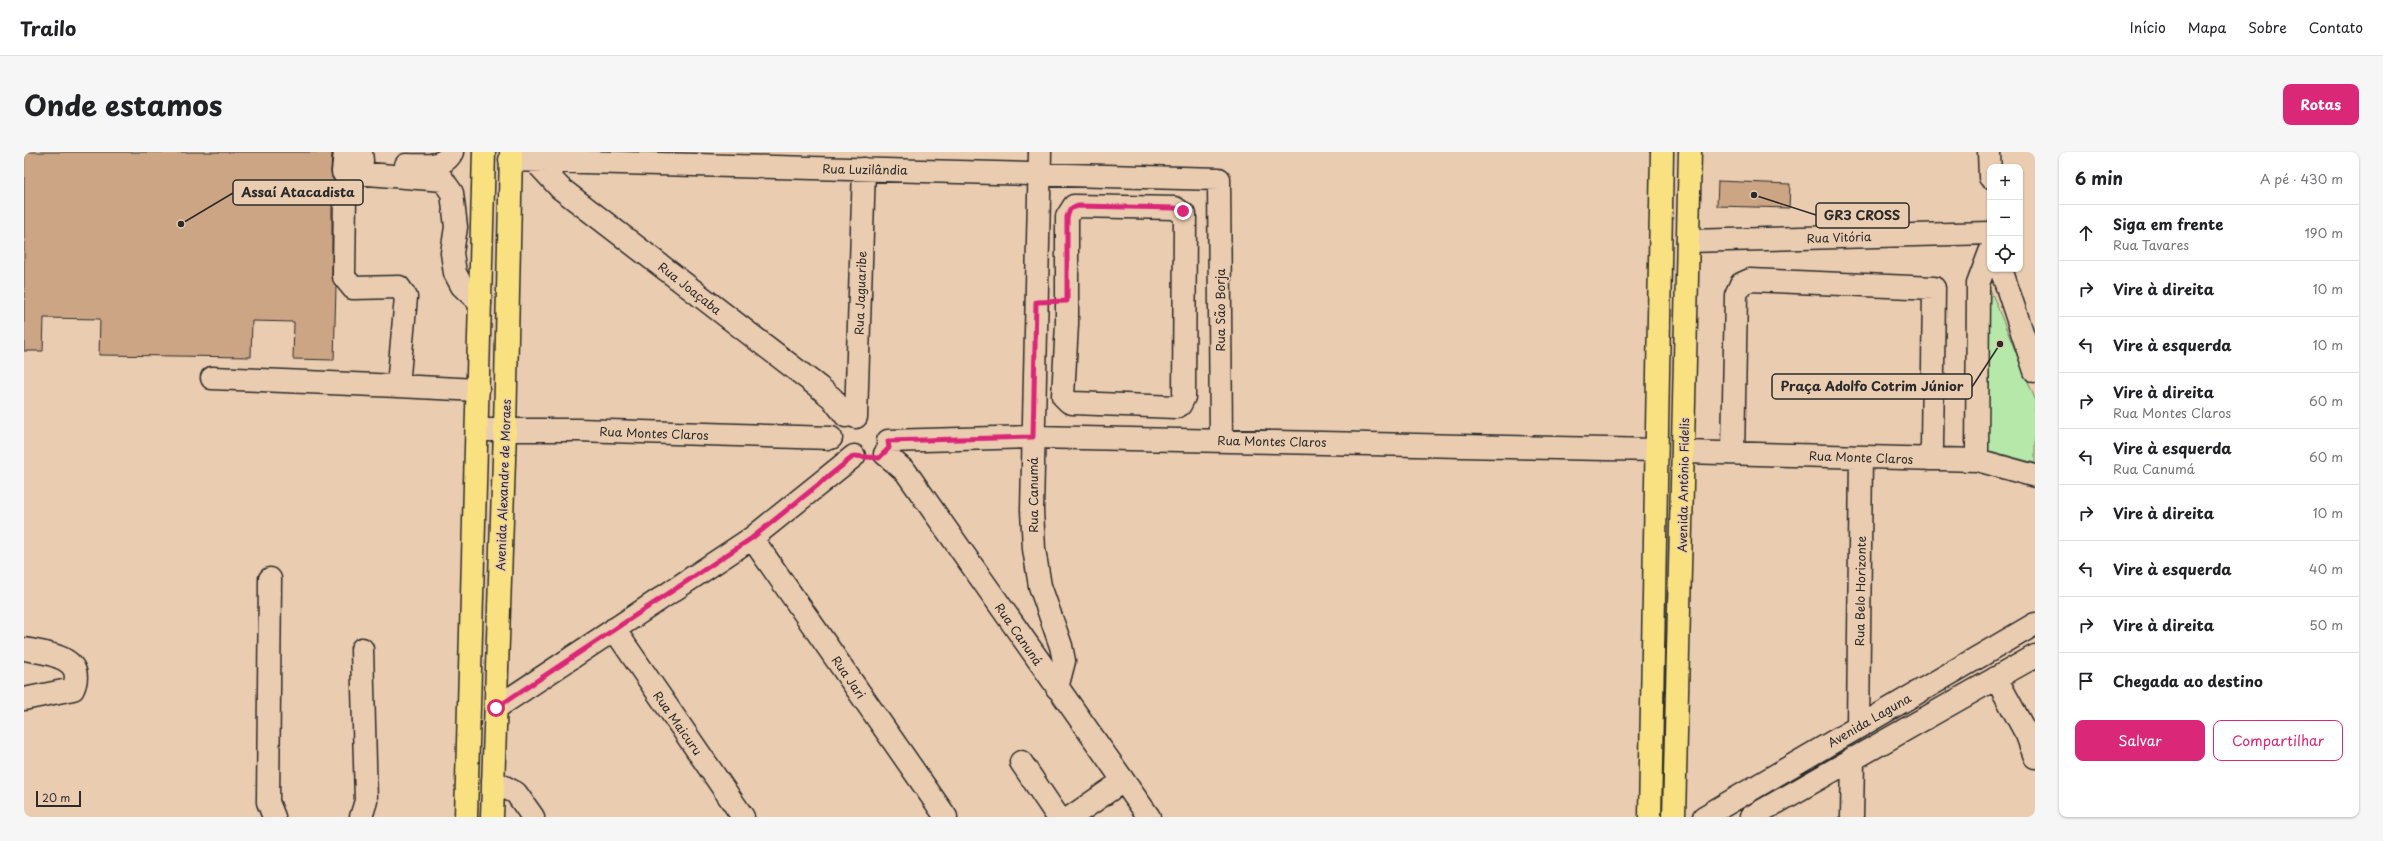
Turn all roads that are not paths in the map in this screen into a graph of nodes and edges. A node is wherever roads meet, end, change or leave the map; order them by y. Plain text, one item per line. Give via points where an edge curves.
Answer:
1 (452, 152) edge
2 (484, 152) edge
3 (1662, 152) edge
4 (1690, 152) edge
5 (1989, 152) edge
6 (510, 156) edge
7 (356, 160) edge
8 (535, 161) junction
9 (1040, 162) edge
10 (1989, 164) edge
11 (864, 169) junction
12 (1219, 179) joint
13 (1987, 233) edge
14 (1186, 238) junction
15 (1220, 238) junction
16 (1688, 241) junction
17 (1987, 260) edge
18 (2002, 272) edge
19 (1067, 301) junction
20 (1036, 302) junction
21 (480, 303) junction
22 (2035, 371) edge
23 (212, 378) dead end
24 (398, 386) junction
25 (478, 390) junction
26 (851, 416) junction
27 (477, 430) junction
28 (505, 430) junction
29 (1033, 437) junction
30 (831, 438) junction
31 (1221, 440) junction
32 (887, 448) junction
33 (1656, 450) junction
34 (1684, 452) junction
35 (1733, 453) junction
36 (854, 456) junction
37 (1861, 457) junction
38 (1930, 459) junction
39 (1977, 460) junction
40 (2035, 476) edge
41 (752, 538) junction
42 (270, 579) dead end
43 (2035, 624) edge
44 (614, 629) junction
45 (24, 649) edge
46 (362, 649) dead end
47 (2035, 656) edge
48 (1996, 678) junction
49 (1057, 688) junction
50 (24, 699) edge
51 (496, 708) junction
52 (1858, 726) junction
53 (2035, 757) edge
54 (1853, 758) junction
55 (1021, 762) dead end
56 (493, 781) junction
57 (1123, 781) junction
58 (274, 817) edge
59 (361, 817) edge
60 (466, 817) edge
61 (492, 817) edge
62 (533, 817) edge
63 (743, 817) edge
64 (946, 817) edge
65 (1058, 817) edge
66 (1071, 817) edge
67 (1149, 817) edge
68 (1650, 817) edge
69 (1674, 817) edge
70 (1704, 817) edge
71 (1751, 817) edge
72 (1852, 817) edge

1 - 7 street via 443,162 435,165 383,165
2 - 21 main road
3 - 33 main road
4 - 16 main road, Avenida Antônio Fidelis
5 - 10 street
6 - 8 street, Rua Luzilândia
6 - 28 main road, Avenida Alexandre de Moraes
7 - 21 street via 442,180 452,193 456,227 452,253 455,273 462,286
7 - 24 street via 345,193 344,277 353,288 399,287 406,297
8 - 11 street, Rua Luzilândia
8 - 26 street, Rua Joaçaba via 560,188 826,393
9 - 11 street, Rua Luzilândia
9 - 12 street, Rua Luzilândia
9 - 20 street, Rua Canumá
11 - 26 street, Rua Jaguaribe
12 - 15 street, Rua São Borja
13 - 16 street, Rua Vitória
14 - 15 street
14 - 19 street via 1185,215 1179,209 1074,206 1067,217
14 - 19 street via 1184,397 1180,405 1176,407 1073,403 1066,399 1063,391
15 - 31 street, Rua São Borja
16 - 34 main road, Avenida Antônio Fidelis
17 - 39 street via 1978,284
18 - 22 street
19 - 20 street
20 - 29 street, Rua Canumá
21 - 25 main road
23 - 24 street
24 - 25 street
25 - 27 main road
26 - 30 street via 840,418 834,425
26 - 32 street via 875,429
27 - 28 street, Rua Montes Claros
27 - 60 main road
28 - 30 street, Rua Montes Claros
28 - 51 main road, Avenida Alexandre de Moraes
29 - 31 street, Rua Montes Claros
29 - 32 street, Rua Montes Claros
29 - 49 street, Rua Canumá via 1034,549 1040,586 1062,646 1064,661
30 - 36 street via 836,447
31 - 33 street, Rua Montes Claros
32 - 36 street via 875,458
32 - 49 street, Rua Canuná
33 - 68 main road
34 - 35 street, Rua Monte Claros
34 - 69 main road, Avenida Antônio Fidelis
35 - 37 street, Rua Monte Claros
35 - 38 street via 1736,295 1741,284 1750,280 1934,288
36 - 41 street
37 - 38 street, Rua Monte Claros
37 - 52 street, Rua Belo Horizonte
38 - 39 street, Rua Monte Claros
39 - 40 street, Rua Monte Claros
41 - 44 street
41 - 64 street, Rua Jari
42 - 58 street via 268,802
43 - 52 street, Avenida Laguna
44 - 51 street
44 - 63 street, Rua Maicuru
45 - 50 street via 48,653 65,660 75,668 78,678 73,689
46 - 59 street via 366,801
47 - 48 street, Avenida Laguna
48 - 53 street via 2027,735
48 - 54 street, Avenida Laguna
49 - 57 street, Rua Canuná
51 - 56 main road, Avenida Alexandre de Moraes
52 - 70 street, Avenida Laguna
54 - 71 street, Avenida Laguna
54 - 72 street
55 - 65 street
56 - 61 main road, Avenida Alexandre de Moraes
56 - 62 street via 516,793
57 - 66 street
57 - 67 street, Rua Canuná

